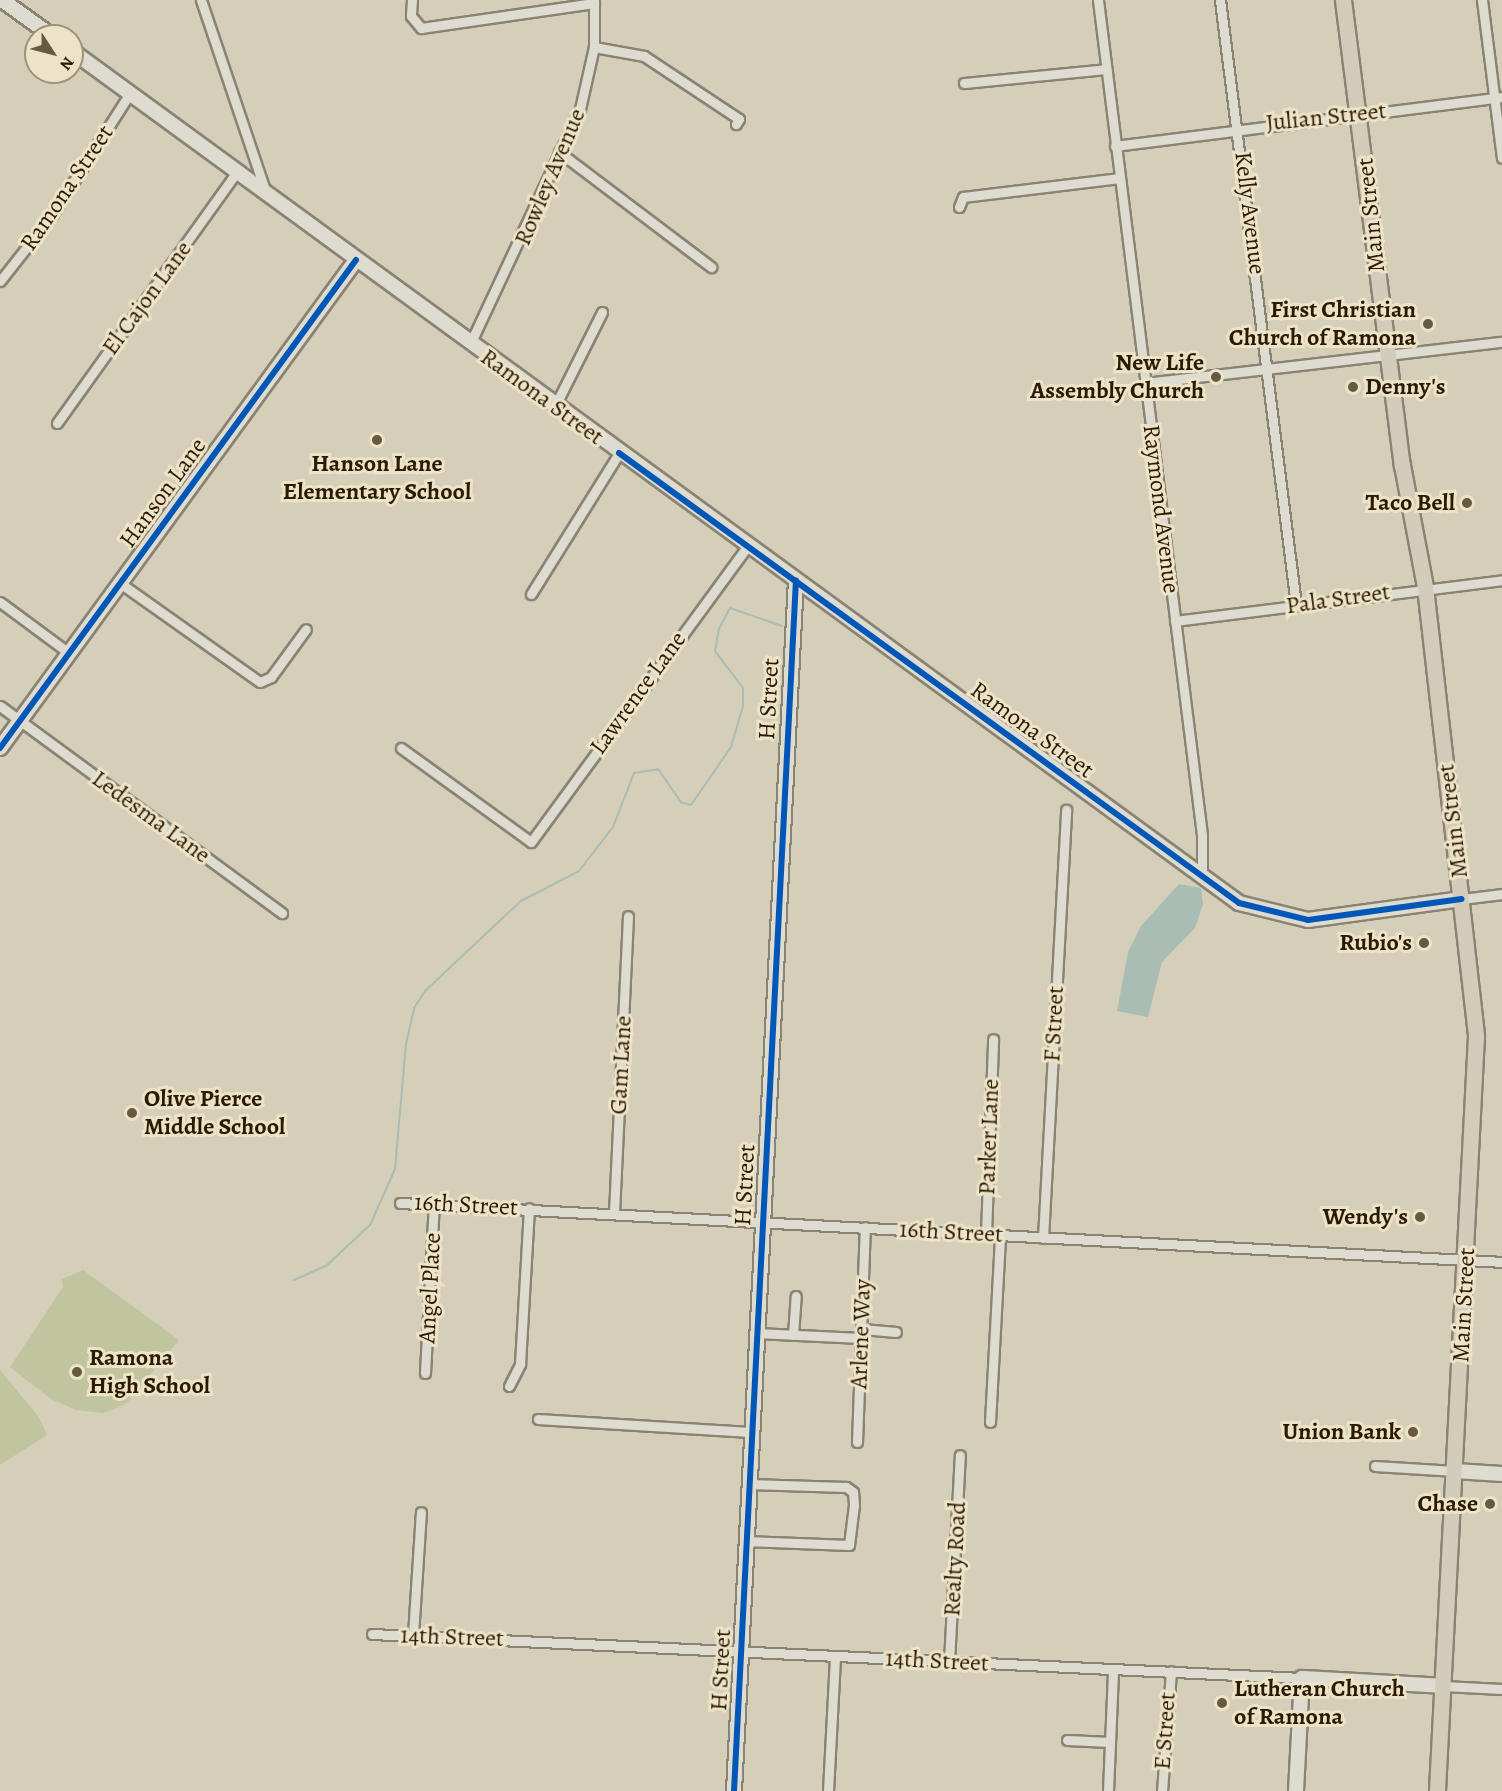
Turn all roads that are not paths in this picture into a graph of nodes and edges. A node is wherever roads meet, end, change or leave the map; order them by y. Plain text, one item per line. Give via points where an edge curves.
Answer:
1 (2, 0) edge
2 (201, 0) edge
3 (412, 0) edge
4 (1098, 0) edge
5 (1220, 0) edge
6 (1343, 0) edge
7 (1482, 0) edge
8 (594, 1) edge
9 (35, 24) edge
10 (594, 47) junction
11 (84, 60) edge
12 (1106, 69) junction
13 (964, 83) dead end
14 (130, 93) junction
15 (1499, 97) edge
16 (1359, 112) junction
17 (736, 124) dead end
18 (1239, 127) junction
19 (1115, 146) junction
20 (559, 152) junction
21 (1502, 158) edge
22 (237, 172) junction
23 (1120, 178) junction
24 (266, 193) junction
25 (959, 207) dead end
26 (356, 260) junction
27 (711, 267) dead end
28 (0, 281) edge
29 (602, 312) dead end
30 (1502, 342) edge
31 (470, 344) junction
32 (1387, 357) junction
33 (1270, 369) junction
34 (1145, 383) junction
35 (555, 406) junction
36 (57, 423) dead end
37 (619, 453) junction
38 (747, 547) junction
39 (1502, 580) edge
40 (796, 581) junction
41 (120, 583) junction
42 (1425, 587) junction
43 (531, 594) dead end
44 (0, 602) edge
45 (1296, 605) junction
46 (1175, 621) junction
47 (306, 629) dead end
48 (69, 653) junction
49 (0, 706) edge
50 (20, 721) junction
51 (0, 748) edge
52 (401, 748) dead end
53 (1066, 810) dead end
54 (1202, 876) junction
55 (1502, 894) edge
56 (1462, 899) junction
57 (282, 913) dead end
58 (628, 916) dead end
59 (993, 1039) dead end
60 (400, 1203) dead end
61 (434, 1203) junction
62 (529, 1208) junction
63 (614, 1213) junction
64 (761, 1222) junction
65 (865, 1227) junction
66 (986, 1234) junction
67 (1000, 1235) junction
68 (1043, 1238) junction
69 (1466, 1260) junction
70 (1502, 1262) edge
71 (796, 1296) dead end
72 (896, 1332) dead end
73 (756, 1333) junction
74 (861, 1334) junction
75 (793, 1335) junction
76 (425, 1373) dead end
77 (509, 1386) dead end
78 (538, 1419) dead end
79 (990, 1422) dead end
80 (750, 1432) junction
81 (857, 1442) dead end
82 (960, 1455) dead end
83 (1375, 1466) dead end
84 (1455, 1471) junction
85 (1502, 1474) edge
86 (748, 1484) junction
87 (421, 1512) dead end
88 (745, 1541) junction
89 (372, 1634) dead end
90 (413, 1635) junction
91 (740, 1650) junction
92 (835, 1656) junction
93 (949, 1662) junction
94 (1113, 1670) junction
95 (1170, 1671) junction
96 (1302, 1678) junction
97 (1443, 1686) junction
98 (1502, 1689) edge
99 (1067, 1740) dead end
100 (1110, 1742) junction
101 (734, 1791) edge
102 (828, 1791) edge
103 (1108, 1791) edge
104 (1162, 1791) edge
105 (1296, 1791) edge
106 (1437, 1791) edge

1 - 9 street
2 - 24 street
3 - 8 street via 411,16 421,28
4 - 12 street, Raymond Avenue
5 - 18 street, Kelly Avenue
6 - 16 main road, Main Street
7 - 15 street
8 - 10 street, Rowley Avenue
10 - 17 street via 644,56 739,119
10 - 20 street, Rowley Avenue via 580,109
11 - 14 street, Ramona Street
12 - 13 street
12 - 19 street, Raymond Avenue
14 - 22 street, Ramona Street
14 - 28 street, Ramona Street via 52,215
15 - 16 street, Julian Street
15 - 21 street
16 - 18 street, Julian Street
16 - 32 main road, Main Street
18 - 19 street, Julian Street
18 - 33 street, Kelly Avenue
19 - 23 street, Raymond Avenue
20 - 27 street
20 - 31 street, Rowley Avenue via 517,254
22 - 24 street, Ramona Street
22 - 36 street, El Cajon Lane
23 - 25 street via 963,196
23 - 34 street, Raymond Avenue
24 - 26 street, Ramona Street
26 - 31 street, Ramona Street
26 - 41 street, Hanson Lane
29 - 35 street
30 - 32 street
31 - 35 street, Ramona Street
32 - 33 street
32 - 42 main road, Main Street
33 - 34 street
33 - 45 street, Kelly Avenue
34 - 46 street, Raymond Avenue
35 - 37 street, Ramona Street
37 - 38 street, Ramona Street
37 - 43 street
38 - 40 street, Ramona Street
38 - 52 street, Lawrence Lane via 531,842
39 - 42 street, Pala Street
40 - 54 street, Ramona Street
40 - 64 street, H Street
41 - 47 street via 260,682 271,677
41 - 48 street, Hanson Lane
42 - 45 street, Pala Street
42 - 56 main road, Main Street
44 - 48 street
45 - 46 street, Pala Street
46 - 54 street, Raymond Avenue via 1202,835
48 - 50 street, Hanson Lane
49 - 50 street, Ledesma Lane
50 - 51 street, Hanson Lane
50 - 57 street, Ledesma Lane
53 - 68 street, F Street
54 - 56 street, Ramona Street via 1239,903 1308,920
55 - 56 street
56 - 69 main road, Main Street via 1476,1036
58 - 63 street, Gam Lane
59 - 66 street, Parker Lane
60 - 61 street, 16th Street
61 - 62 street, 16th Street
61 - 76 street, Angel Place
62 - 63 street, 16th Street
62 - 77 street via 520,1364
63 - 64 street, 16th Street
64 - 65 street, 16th Street
64 - 73 street, H Street
65 - 66 street, 16th Street
65 - 74 street, Arlene Way
66 - 67 street, 16th Street
67 - 68 street, 16th Street
67 - 79 street
68 - 69 street, 16th Street
69 - 70 street, 16th Street
69 - 84 main road, Main Street
71 - 75 street
72 - 74 street
73 - 75 street
73 - 80 street, H Street
74 - 75 street
74 - 81 street, Arlene Way
78 - 80 street
80 - 86 street, H Street
82 - 93 street, Realty Road
83 - 84 street
84 - 85 street
84 - 97 main road, Main Street
86 - 88 street, H Street
86 - 88 street via 846,1488 853,1492 852,1535 849,1545 839,1546
87 - 90 street
88 - 91 street, H Street
89 - 90 street, 14th Street
90 - 91 street, 14th Street
91 - 92 street, 14th Street
91 - 101 street, H Street
92 - 93 street, 14th Street
92 - 102 street
93 - 94 street, 14th Street
94 - 95 street, 14th Street
94 - 100 street
95 - 96 street, 14th Street
95 - 104 street, E Street
96 - 97 street, 14th Street
96 - 105 street
97 - 98 street, 14th Street
97 - 106 main road, Main Street
99 - 100 street
100 - 103 street

